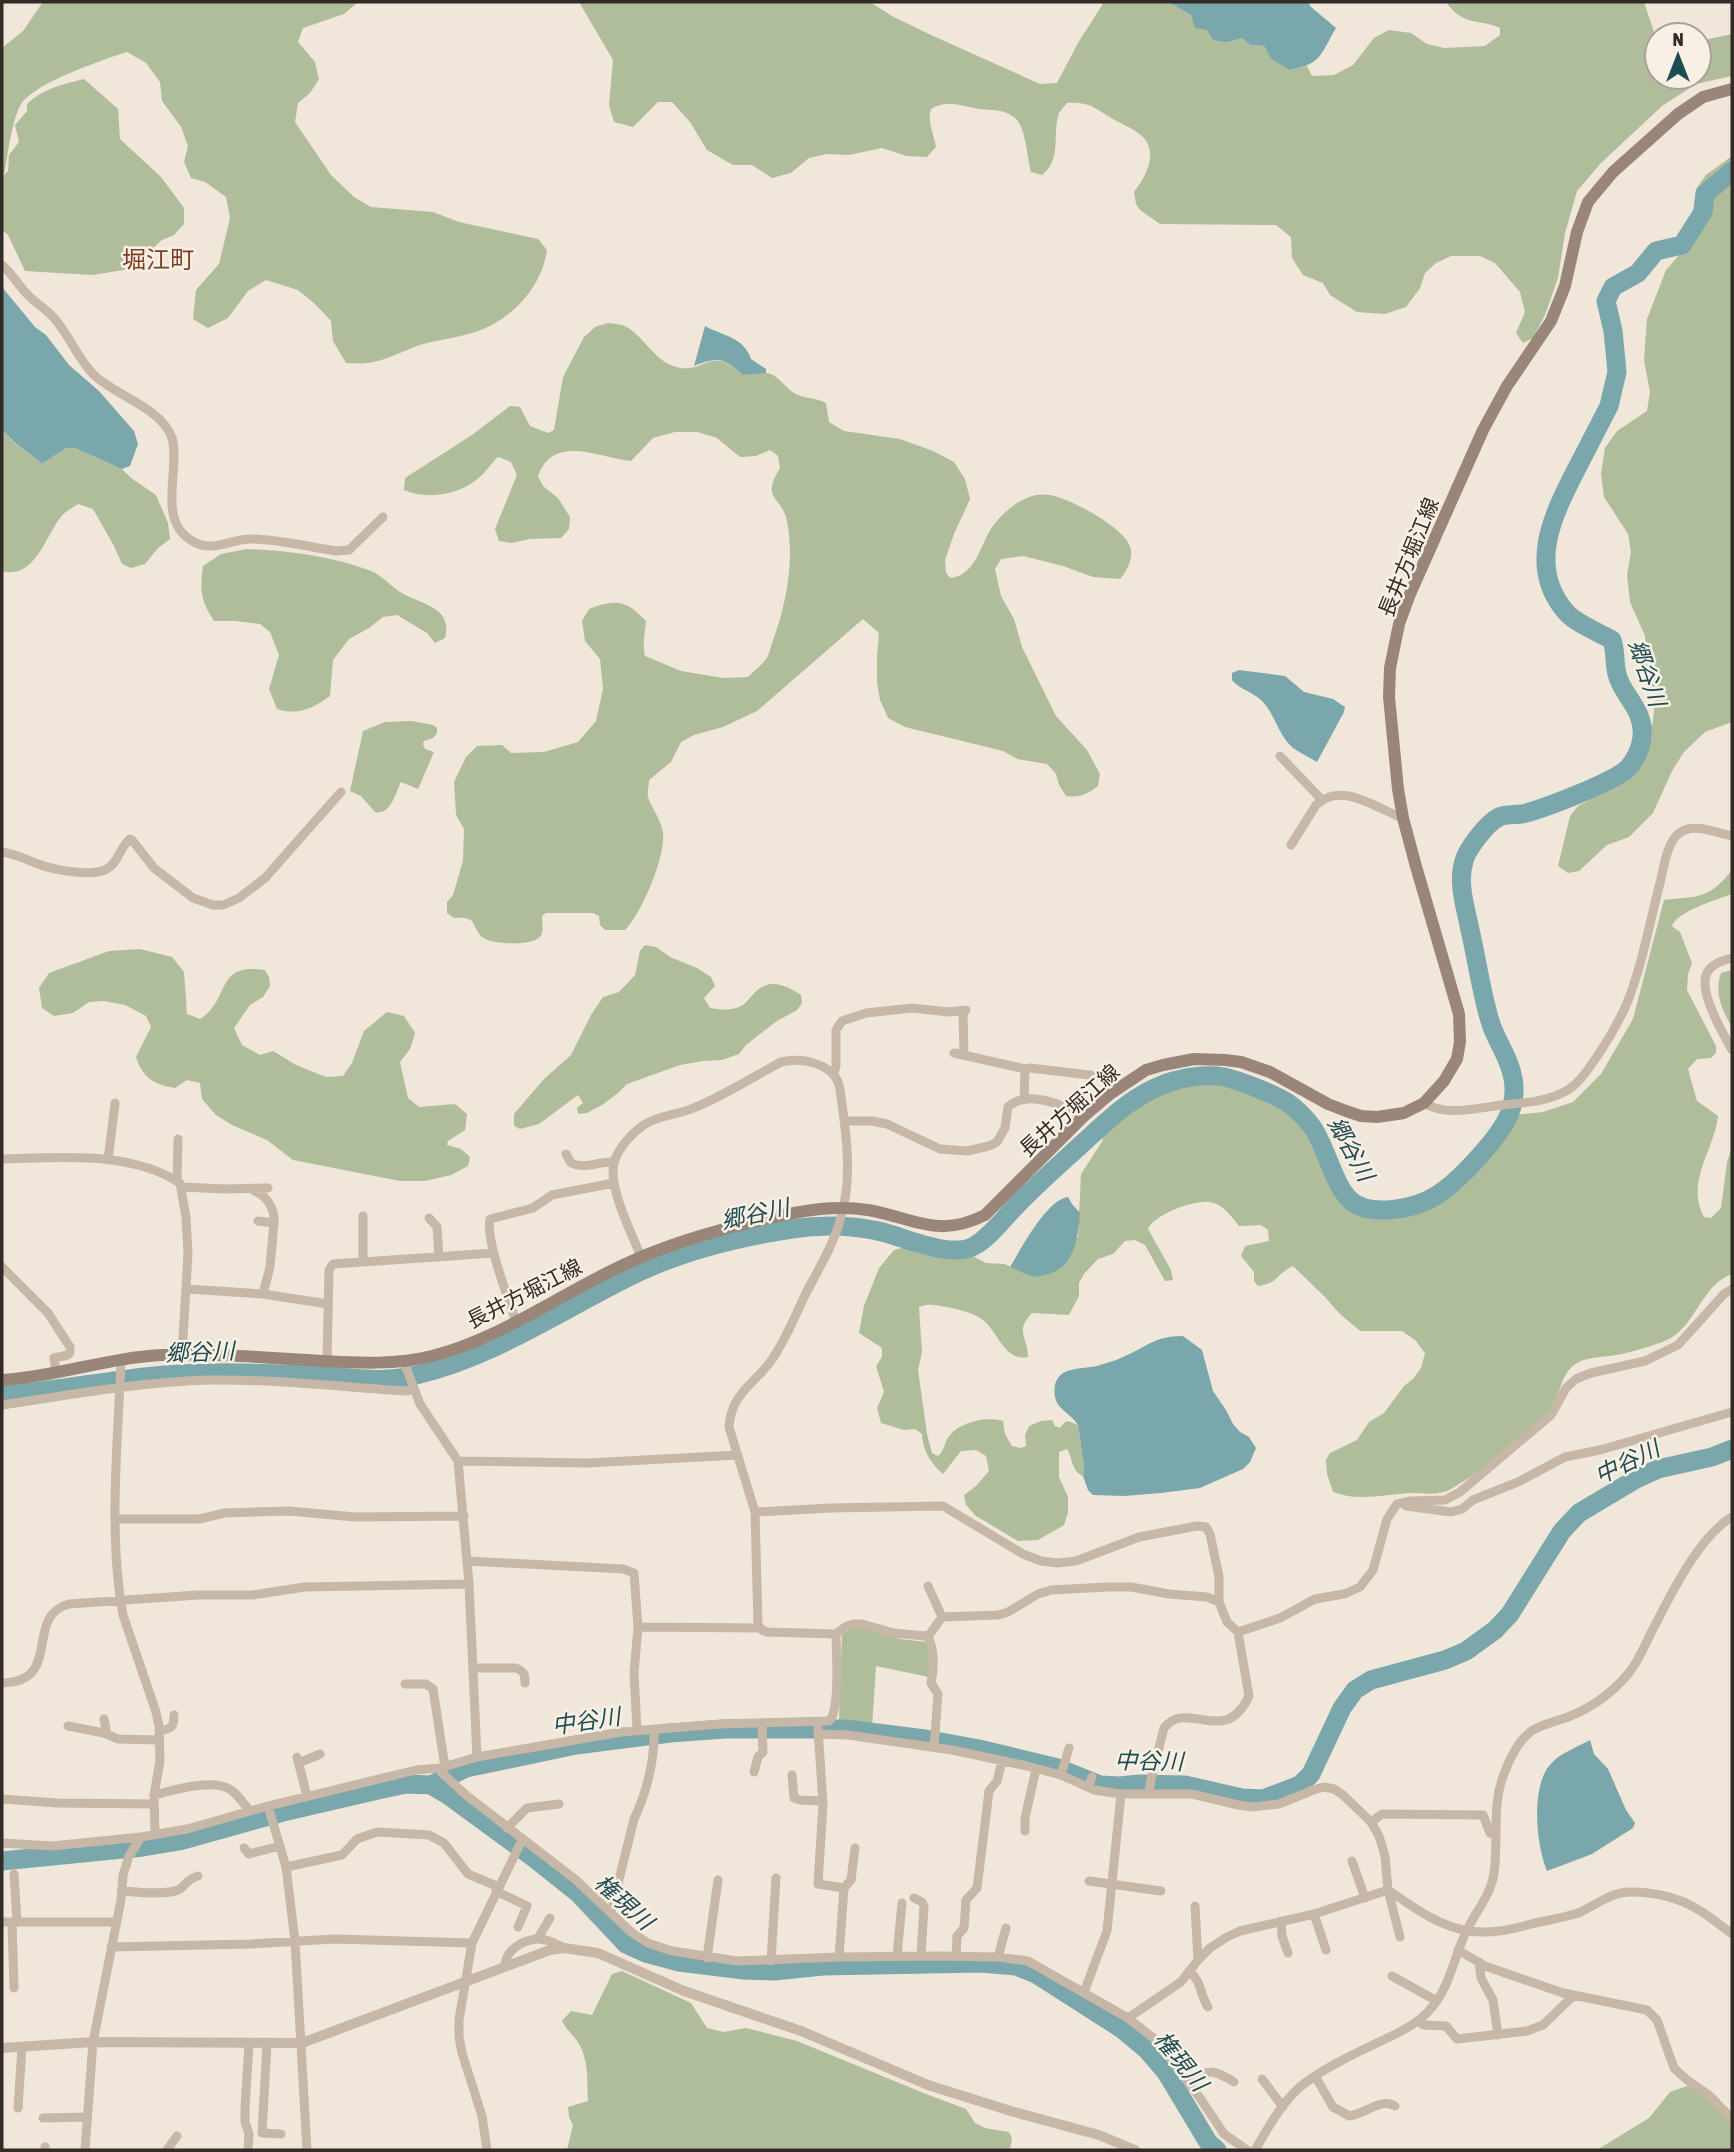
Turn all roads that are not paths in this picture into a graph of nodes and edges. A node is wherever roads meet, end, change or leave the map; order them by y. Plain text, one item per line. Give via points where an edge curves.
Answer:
1 (1732, 89) edge
2 (2, 265) edge
3 (383, 517) dead end
4 (1280, 756) dead end
5 (341, 792) dead end
6 (1321, 800) junction
7 (1403, 818) junction
8 (1732, 836) edge
9 (1291, 845) dead end
10 (2, 852) edge
11 (1732, 958) edge
12 (1732, 1050) edge
13 (1025, 1069) junction
14 (834, 1073) junction
15 (1119, 1086) junction
16 (1024, 1100) junction
17 (115, 1103) dead end
18 (1424, 1103) junction
19 (1083, 1117) junction
20 (845, 1121) junction
21 (178, 1139) dead end
22 (566, 1154) dead end
23 (2, 1159) edge
24 (108, 1160) junction
25 (614, 1163) junction
26 (614, 1183) junction
27 (179, 1184) junction
28 (268, 1188) dead end
29 (250, 1189) junction
30 (842, 1213) junction
31 (363, 1216) dead end
32 (429, 1218) dead end
33 (258, 1222) dead end
34 (274, 1223) junction
35 (494, 1253) junction
36 (641, 1256) junction
37 (439, 1257) junction
38 (363, 1261) junction
39 (2, 1267) edge
40 (187, 1289) junction
41 (1732, 1289) edge
42 (263, 1294) junction
43 (328, 1304) junction
44 (516, 1322) junction
45 (181, 1355) junction
46 (327, 1361) junction
47 (121, 1362) junction
48 (406, 1366) junction
49 (56, 1372) junction
50 (2, 1380) edge
51 (120, 1387) junction
52 (413, 1388) junction
53 (2, 1405) edge
54 (1732, 1412) edge
55 (738, 1455) junction
56 (458, 1461) junction
57 (1398, 1504) junction
58 (755, 1512) junction
59 (464, 1516) junction
60 (1732, 1517) edge
61 (116, 1519) junction
62 (467, 1561) junction
63 (469, 1584) junction
64 (928, 1586) dead end
65 (120, 1600) junction
66 (1219, 1602) junction
67 (942, 1617) junction
68 (638, 1627) junction
69 (760, 1628) junction
70 (1238, 1632) junction
71 (836, 1634) junction
72 (927, 1635) junction
73 (473, 1668) junction
74 (2, 1683) edge
75 (526, 1683) dead end
76 (405, 1684) dead end
77 (174, 1715) dead end
78 (104, 1719) dead end
79 (68, 1726) dead end
80 (762, 1727) junction
81 (818, 1729) junction
82 (637, 1730) junction
83 (654, 1732) junction
84 (104, 1733) junction
85 (160, 1736) junction
86 (935, 1742) junction
87 (1069, 1748) dead end
88 (320, 1754) dead end
89 (477, 1757) junction
90 (1002, 1760) junction
91 (442, 1769) junction
92 (1036, 1769) junction
93 (754, 1772) dead end
94 (792, 1775) dead end
95 (1061, 1775) junction
96 (230, 1779) dead end
97 (232, 1791) junction
98 (1149, 1792) junction
99 (1121, 1794) junction
100 (307, 1796) junction
101 (154, 1799) junction
102 (2, 1800) edge
103 (822, 1801) junction
104 (559, 1804) dead end
105 (268, 1808) junction
106 (250, 1811) junction
107 (1371, 1822) junction
108 (508, 1828) junction
109 (1025, 1832) dead end
110 (155, 1834) junction
111 (1495, 1834) junction
112 (140, 1839) junction
113 (523, 1840) junction
114 (3, 1846) edge
115 (280, 1846) junction
116 (244, 1848) dead end
117 (855, 1848) dead end
118 (1352, 1861) dead end
119 (286, 1867) junction
120 (14, 1874) dead end
121 (198, 1876) dead end
122 (776, 1878) dead end
123 (718, 1880) dead end
124 (1089, 1881) dead end
125 (1111, 1883) junction
126 (844, 1888) junction
127 (497, 1889) junction
128 (122, 1891) junction
129 (1161, 1891) dead end
130 (1388, 1891) junction
131 (914, 1898) dead end
132 (1365, 1898) junction
133 (902, 1903) dead end
134 (1195, 1906) dead end
135 (611, 1912) junction
136 (1314, 1914) junction
137 (550, 1918) dead end
138 (2, 1922) edge
139 (15, 1922) junction
140 (116, 1922) junction
141 (1281, 1922) junction
142 (518, 1927) dead end
143 (1006, 1928) dead end
144 (1466, 1931) junction
145 (1732, 1934) edge
146 (1400, 1937) dead end
147 (538, 1938) junction
148 (295, 1941) junction
149 (472, 1943) junction
150 (111, 1947) junction
151 (564, 1948) junction
152 (1326, 1950) dead end
153 (1458, 1950) junction
154 (1288, 1953) dead end
155 (897, 1956) junction
156 (921, 1956) junction
157 (957, 1956) junction
158 (998, 1956) junction
159 (839, 1957) junction
160 (707, 1958) junction
161 (1198, 1960) junction
162 (771, 1961) junction
163 (1479, 1962) junction
164 (505, 1966) junction
165 (1189, 1971) junction
166 (1392, 1976) dead end
167 (465, 1980) junction
168 (13, 1988) dead end
169 (1084, 1992) junction
170 (1573, 1996) junction
171 (1437, 2001) junction
172 (1208, 2007) dead end
173 (1128, 2018) junction
174 (1418, 2021) junction
175 (1498, 2035) junction
176 (93, 2042) junction
177 (302, 2043) junction
178 (249, 2044) junction
179 (267, 2044) junction
180 (22, 2047) junction
181 (2, 2048) edge
182 (1315, 2076) junction
183 (1232, 2077) dead end
184 (1262, 2079) dead end
185 (1189, 2083) junction
186 (1395, 2106) dead end
187 (1283, 2107) junction
188 (18, 2108) dead end
189 (87, 2117) junction
190 (43, 2118) dead end
191 (1732, 2119) edge
192 (281, 2134) dead end
193 (177, 2136) dead end
194 (85, 2150) edge
195 (167, 2150) edge
196 (248, 2150) edge
197 (307, 2150) edge
198 (487, 2150) edge
199 (1135, 2150) edge
200 (1247, 2150) edge
201 (1255, 2150) edge

1 - 7 main road, 長井方堀江線 via 1703,97 1678,114 1595,191 1582,213 1565,286 1551,321 1483,430 1410,594 1393,650 1389,697
2 - 3 street via 54,318 95,376 164,424 173,448 172,507 182,532 193,541 215,546 254,538 349,550
4 - 6 street
5 - 10 street via 265,878 223,905 193,898 154,868 130,839 111,867 95,873 53,869
6 - 7 street via 1348,795
6 - 9 street
7 - 18 main road, 長井方堀江線 via 1459,1014 1457,1059
8 - 18 street via 1693,828 1673,839 1637,975 1616,1026 1572,1087 1556,1096 1508,1105 1434,1110
11 - 12 street via 1713,965 1704,986
13 - 14 street via 959,1054 965,1010 912,1008 842,1021 836,1030
13 - 15 street via 1106,1077
13 - 16 street
14 - 20 street
14 - 25 street via 807,1061 781,1062 694,1108 649,1122 621,1149
15 - 18 main road, 長井方堀江線 via 1146,1070 1178,1061 1217,1059 1270,1072 1328,1104 1361,1116 1391,1116
15 - 19 main road, 長井方堀江線
16 - 19 street via 1053,1102
16 - 20 street via 1008,1107 997,1142 967,1151 940,1149 887,1124
17 - 24 street
19 - 30 main road, 長井方堀江線 via 985,1215 969,1223 933,1227 869,1210
20 - 30 street via 848,1175
21 - 27 street
22 - 25 street via 571,1163 583,1167
23 - 24 street
24 - 27 street via 158,1172
25 - 26 street
26 - 35 street via 552,1195 533,1208 493,1217 489,1221
26 - 36 street
27 - 29 street
27 - 40 street via 187,1229
28 - 29 street
29 - 34 street via 270,1204
30 - 36 main road, 長井方堀江線 via 817,1209 759,1221
30 - 55 street via 771,1361 733,1404 730,1427
31 - 38 street
32 - 37 street via 437,1227
33 - 34 street
34 - 42 street
35 - 37 street
35 - 44 street
36 - 44 main road, 長井方堀江線
37 - 38 street
38 - 43 street via 331,1267
39 - 49 street via 48,1313 70,1347 68,1355 54,1358
40 - 42 street
40 - 45 street
41 - 57 street via 1678,1345 1645,1360 1576,1379 1551,1415 1460,1492 1445,1500
42 - 43 street
43 - 46 street
44 - 48 main road, 長井方堀江線
45 - 46 main road, 長井方堀江線
45 - 47 main road, 長井方堀江線
46 - 48 main road, 長井方堀江線
47 - 49 main road, 長井方堀江線
47 - 51 street
48 - 52 street
49 - 50 main road, 長井方堀江線
51 - 52 street via 236,1380
51 - 53 street
51 - 61 street
52 - 56 street
54 - 57 street via 1565,1457 1462,1509 1451,1512
55 - 56 street via 589,1463
55 - 58 street
56 - 59 street
57 - 70 street via 1387,1519 1373,1570 1360,1587 1315,1599 1280,1618
58 - 66 street via 943,1506 1023,1554 1058,1563 1076,1561 1139,1537 1206,1527 1219,1577
58 - 69 street
59 - 61 street via 355,1517 289,1511 225,1513 199,1520
59 - 62 street
60 - 111 street via 1706,1540 1629,1674 1598,1701 1533,1730 1523,1740 1503,1775
61 - 65 street
62 - 63 street
62 - 68 street via 629,1571 635,1577
63 - 65 street via 305,1587 252,1595
63 - 73 street
64 - 67 street
65 - 74 street via 69,1604 55,1610 30,1676
65 - 85 street
66 - 67 street via 1131,1587 1094,1587 1051,1590 1003,1614
66 - 70 street via 1227,1622
67 - 72 street
68 - 69 street
68 - 82 street via 634,1673
69 - 71 street
70 - 98 street via 1249,1687 1245,1704 1226,1720 1181,1717 1168,1722
71 - 72 street via 862,1624
71 - 81 street via 833,1718
72 - 86 street via 932,1648 931,1683 938,1694
73 - 75 street via 516,1668 526,1675
73 - 89 street
76 - 91 street via 426,1684 433,1689
77 - 85 street via 174,1725
78 - 84 street
79 - 84 street
80 - 81 street
80 - 83 street
80 - 93 street via 763,1752
81 - 86 street
81 - 103 street
82 - 83 street
82 - 89 street
83 - 135 street via 652,1762
84 - 85 street via 118,1739
85 - 101 street
86 - 90 street
87 - 95 street
88 - 100 street via 298,1760
89 - 91 street
90 - 92 street
90 - 157 street via 997,1781 989,1791 977,1888 966,1900
91 - 100 street via 416,1770
91 - 108 street via 450,1781
92 - 95 street
92 - 109 street
94 - 103 street via 794,1798
95 - 99 street
96 - 97 street
97 - 101 street via 201,1786
97 - 106 street
98 - 99 street
98 - 107 street via 1192,1794 1252,1807 1279,1804 1324,1787 1343,1795
99 - 125 street
100 - 105 street
101 - 102 street
101 - 110 street
103 - 126 street via 818,1884
104 - 108 street via 527,1808
105 - 106 street
105 - 115 street
106 - 110 street
107 - 111 street via 1382,1814 1483,1815 1490,1833
107 - 130 street via 1385,1856
108 - 113 street
110 - 112 street
111 - 144 street via 1491,1886
112 - 114 street
112 - 128 street via 129,1856
113 - 127 street
113 - 135 street
115 - 116 street via 248,1854
115 - 119 street
117 - 126 street via 852,1880
118 - 132 street
119 - 127 street via 342,1855 357,1839 377,1832 429,1835 444,1843 468,1874
119 - 148 street
120 - 139 street
121 - 128 street via 172,1891
122 - 162 street
123 - 160 street
124 - 125 street
125 - 129 street
125 - 169 street via 1107,1931
126 - 159 street
127 - 142 street via 527,1906
127 - 149 street
128 - 140 street
130 - 132 street
130 - 144 street via 1426,1915
130 - 146 street
131 - 156 street via 924,1906
132 - 136 street
133 - 155 street
134 - 161 street
135 - 160 street via 648,1943
136 - 141 street
136 - 152 street
137 - 147 street
138 - 139 street
139 - 140 street
139 - 168 street
140 - 150 street
141 - 154 street
141 - 161 street via 1240,1931
143 - 158 street
144 - 145 street via 1503,1932 1580,1912 1616,1894 1637,1892 1665,1895 1692,1905
144 - 153 street
147 - 151 street
147 - 164 street via 508,1953
148 - 149 street
148 - 150 street
148 - 177 street
149 - 167 street
150 - 176 street
151 - 164 street
151 - 199 street via 598,1952 684,1991 801,2031 928,2085 1099,2135
153 - 163 street
153 - 171 street
155 - 156 street
155 - 159 street
156 - 157 street
157 - 158 street
158 - 169 street via 1028,1961
159 - 162 street
160 - 162 street
161 - 165 street
163 - 170 street
163 - 175 street via 1481,1978 1493,2000
164 - 167 street
165 - 172 street via 1201,1986
165 - 173 street via 1181,1982
166 - 171 street
167 - 177 street
167 - 198 street via 459,2037
169 - 173 street
170 - 175 street via 1543,2025
170 - 191 street via 1641,2007 1654,2014 1674,2068
171 - 174 street
173 - 185 street via 1157,2041
174 - 175 street via 1446,2026 1457,2039
174 - 182 street
176 - 178 street
176 - 180 street
176 - 189 street
177 - 179 street
177 - 197 street
178 - 179 street
178 - 196 street
179 - 192 street via 262,2133
180 - 181 street
180 - 188 street
182 - 186 street via 1334,2107 1349,2116 1378,2104
182 - 187 street
183 - 185 street via 1208,2071
184 - 187 street
185 - 200 street via 1224,2134
187 - 201 street
189 - 190 street
189 - 194 street
193 - 195 street

